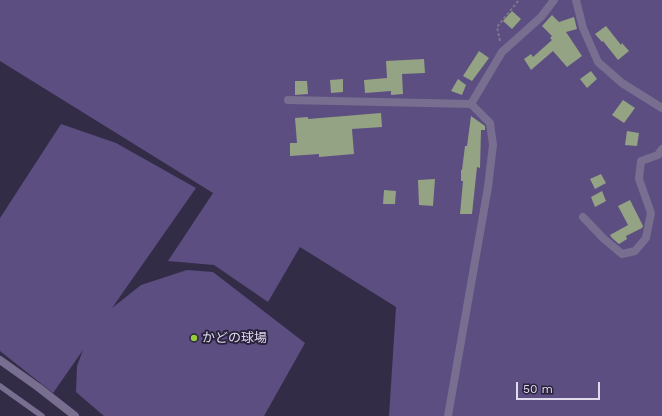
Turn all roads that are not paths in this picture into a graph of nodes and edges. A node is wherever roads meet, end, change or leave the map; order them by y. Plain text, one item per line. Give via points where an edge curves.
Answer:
1 (554, 0) edge
2 (576, 0) edge
3 (288, 100) dead end
4 (471, 104) junction
5 (662, 108) edge
6 (662, 149) edge
7 (583, 217) dead end
8 (0, 360) edge
9 (0, 386) edge
10 (42, 416) edge
11 (75, 416) edge
12 (448, 416) edge

1 - 4 street via 541,17 502,52
2 - 5 street via 583,28 598,62 622,83
3 - 4 street
4 - 12 street via 490,123 493,145
6 - 7 street via 658,155 641,161 639,179 651,213 646,238 635,251 622,254
8 - 11 street
9 - 10 lane

